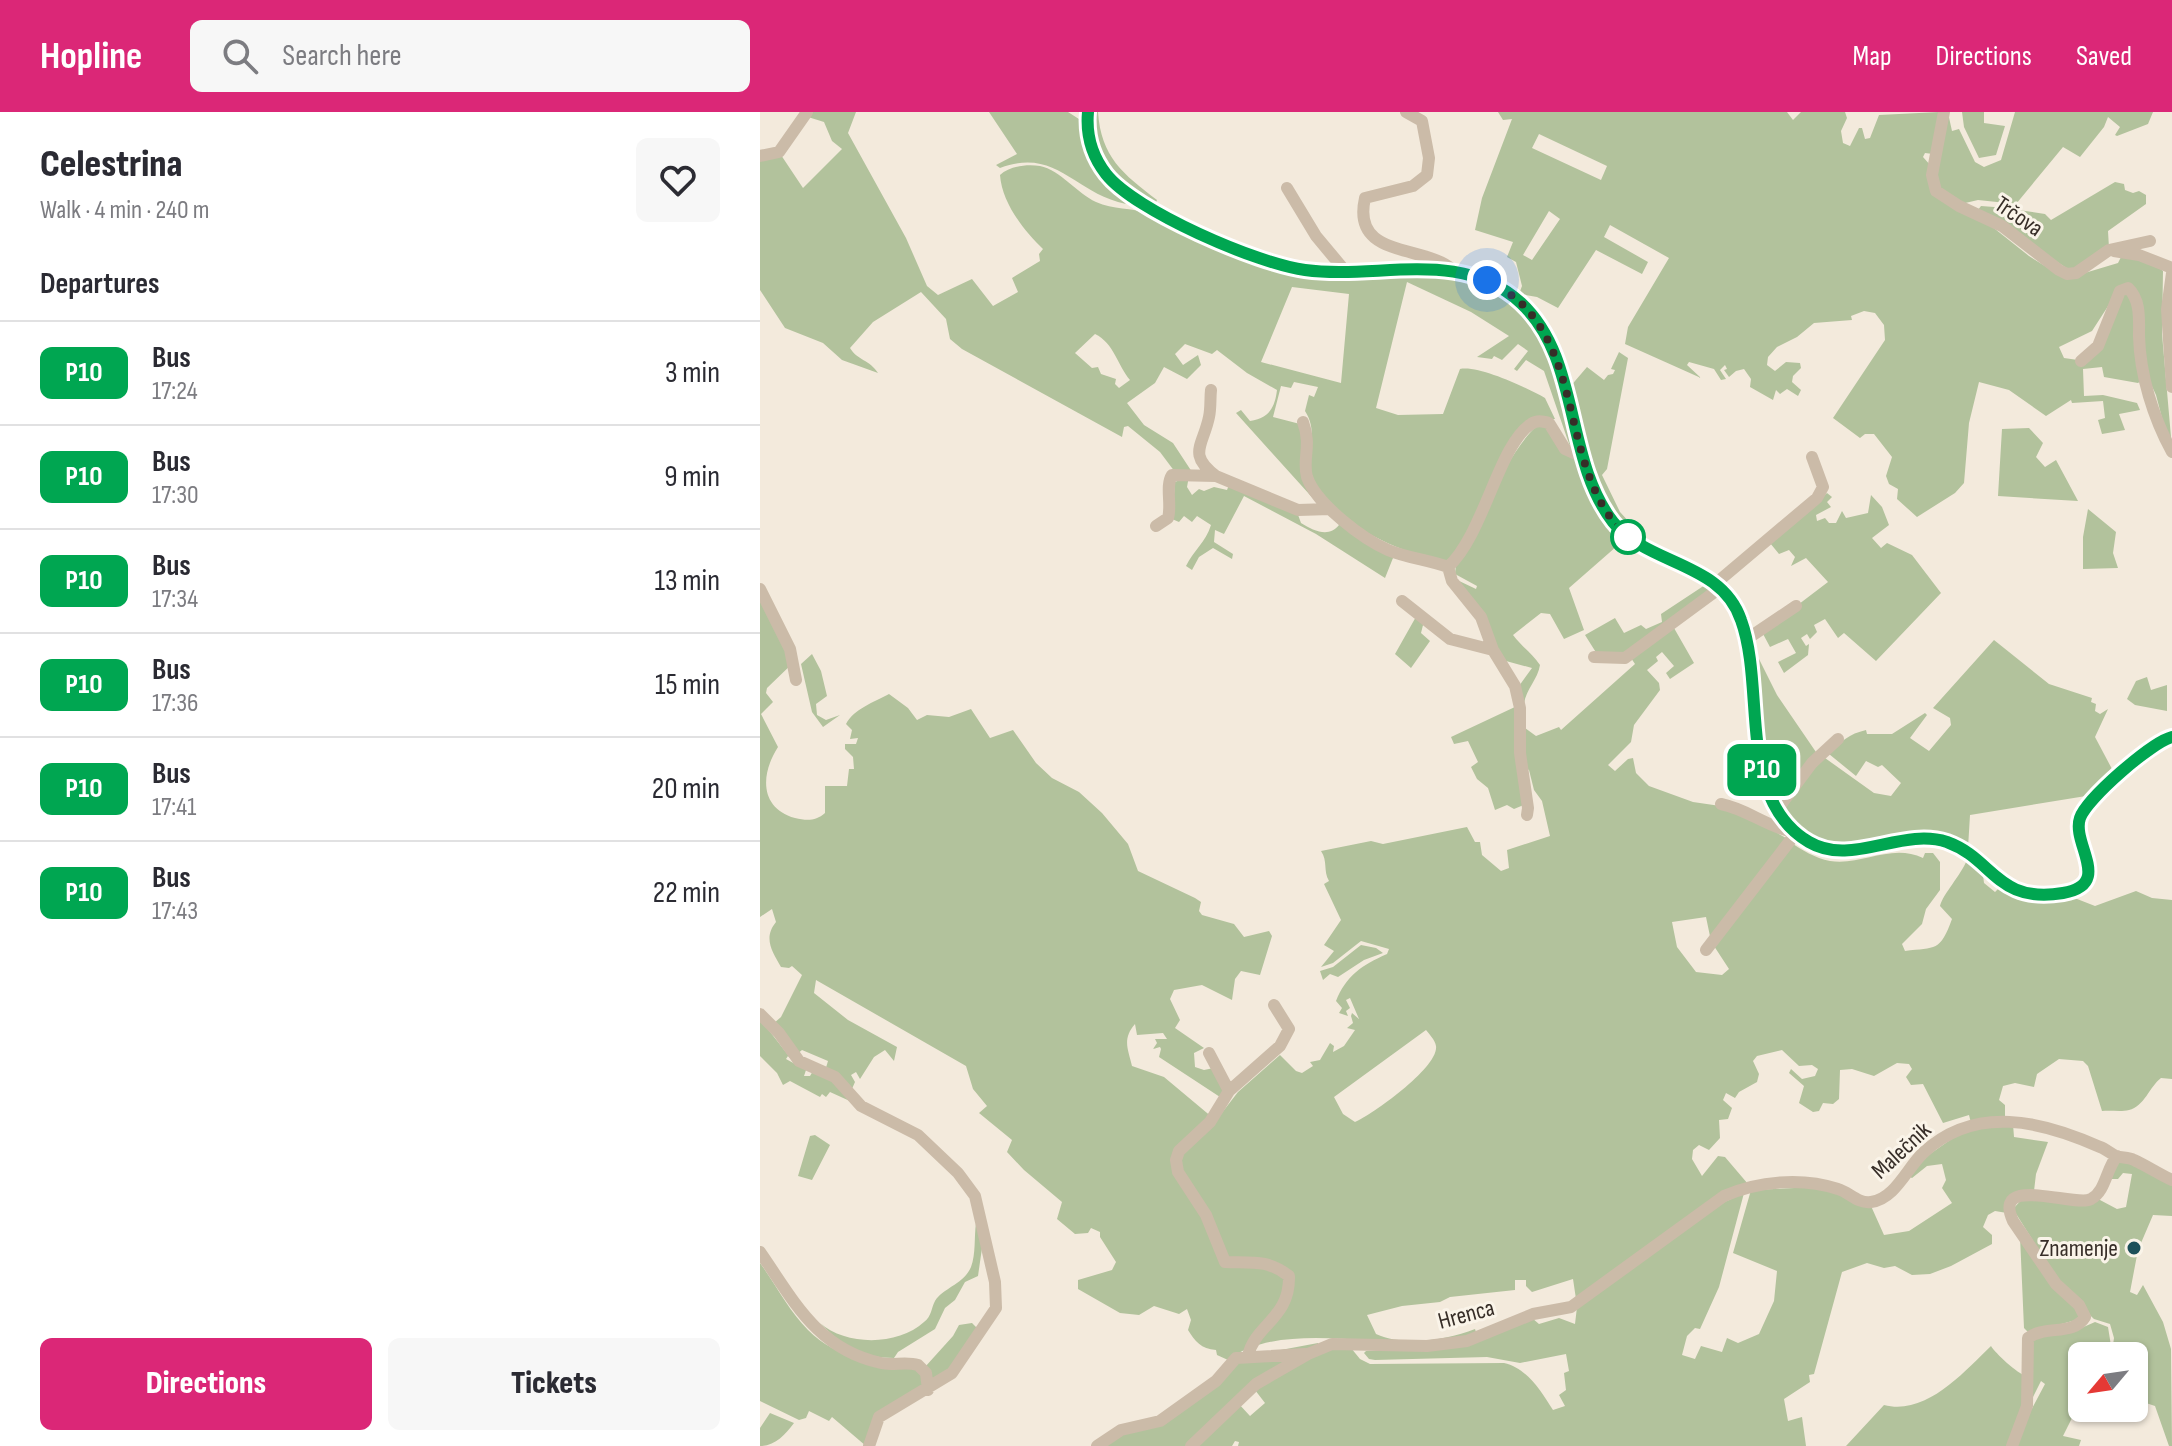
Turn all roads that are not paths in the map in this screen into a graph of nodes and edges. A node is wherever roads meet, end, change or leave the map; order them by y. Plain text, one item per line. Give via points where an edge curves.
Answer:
1 (807, 112) edge
2 (1088, 112) edge
3 (1406, 112) edge
4 (1944, 112) edge
5 (760, 156) edge
6 (1287, 188) dead end
7 (2150, 241) dead end
8 (2109, 250) junction
9 (1453, 270) junction
10 (2172, 270) edge
11 (1346, 272) junction
12 (2081, 361) dead end
13 (2172, 387) edge
14 (1211, 390) dead end
15 (1303, 422) dead end
16 (2172, 452) edge
17 (1812, 457) dead end
18 (1585, 458) junction
19 (1216, 476) junction
20 (1330, 509) junction
21 (1156, 526) dead end
22 (1448, 567) junction
23 (1718, 586) junction
24 (760, 589) edge
25 (1402, 601) dead end
26 (1796, 606) dead end
27 (1747, 639) junction
28 (1493, 650) junction
29 (1594, 657) dead end
30 (796, 680) dead end
31 (2172, 737) edge
32 (1838, 739) dead end
33 (1721, 804) dead end
34 (1777, 810) junction
35 (1527, 815) dead end
36 (1796, 833) junction
37 (1706, 950) dead end
38 (1274, 1005) dead end
39 (760, 1014) edge
40 (1209, 1053) dead end
41 (1229, 1091) junction
42 (2117, 1156) junction
43 (2172, 1180) edge
44 (1748, 1186) joint
45 (760, 1252) edge
46 (1308, 1354) junction
47 (1248, 1356) junction
48 (928, 1390) junction
49 (869, 1446) edge
50 (1097, 1446) edge
51 (1191, 1446) edge
52 (2012, 1446) edge

1 - 5 street via 779,152
2 - 11 street via 1091,145 1106,174 1124,191 1269,261
3 - 9 street via 1422,121 1427,175 1413,186 1365,198 1367,226 1379,241 1442,261
4 - 8 street, Trčova via 1932,175 1939,194 2002,226 2067,274
6 - 11 street via 1322,245
7 - 8 street, Trčova
8 - 10 street via 2139,255
9 - 11 street
9 - 18 street via 1507,292 1538,324 1554,356
10 - 13 street via 2167,309
12 - 16 street via 2098,346 2120,291 2128,288 2138,307 2143,379
14 - 19 street via 1198,454
15 - 20 street via 1309,444 1307,477
17 - 23 street via 1823,487 1817,498
18 - 22 street via 1565,449 1549,423 1529,425 1511,450 1470,541
18 - 23 street via 1606,511 1625,534
19 - 20 street via 1284,506
19 - 21 street via 1172,475 1168,518
20 - 22 street via 1389,550
22 - 28 street via 1452,581 1481,617
23 - 27 street via 1737,610
23 - 29 street via 1625,658
24 - 30 street via 790,649
25 - 28 street via 1450,639
26 - 27 street
27 - 34 street via 1763,772
28 - 35 street via 1515,686 1520,708
31 - 36 street via 2147,751 2083,811 2078,829 2089,870 2085,882 2068,892 2011,888 1940,840 1835,851
32 - 34 street via 1812,763
33 - 36 street
34 - 36 street
36 - 37 street
38 - 41 street via 1289,1029 1280,1046
39 - 48 street via 799,1061 835,1077 861,1106 918,1135 975,1196 996,1308 959,1367
40 - 41 street
41 - 47 street via 1176,1160 1225,1262 1261,1261 1289,1276 1279,1315 1251,1341
42 - 43 street, Malečnik
42 - 44 street, Malečnik via 2035,1124 1995,1120 1963,1127 1927,1149 1891,1193 1873,1202 1827,1185
42 - 52 street via 2090,1200 2021,1195 2010,1210 2056,1284 2085,1317 2076,1326 2028,1338 2027,1406
44 - 46 street, Hrenca via 1724,1196 1571,1307 1533,1314 1467,1341 1427,1346 1345,1343
45 - 48 street via 827,1341 879,1363 918,1365 926,1373
46 - 47 street
46 - 51 street, Hrenca via 1256,1384
47 - 50 street via 1236,1358 1216,1381 1160,1421 1121,1430
48 - 49 street via 879,1417

